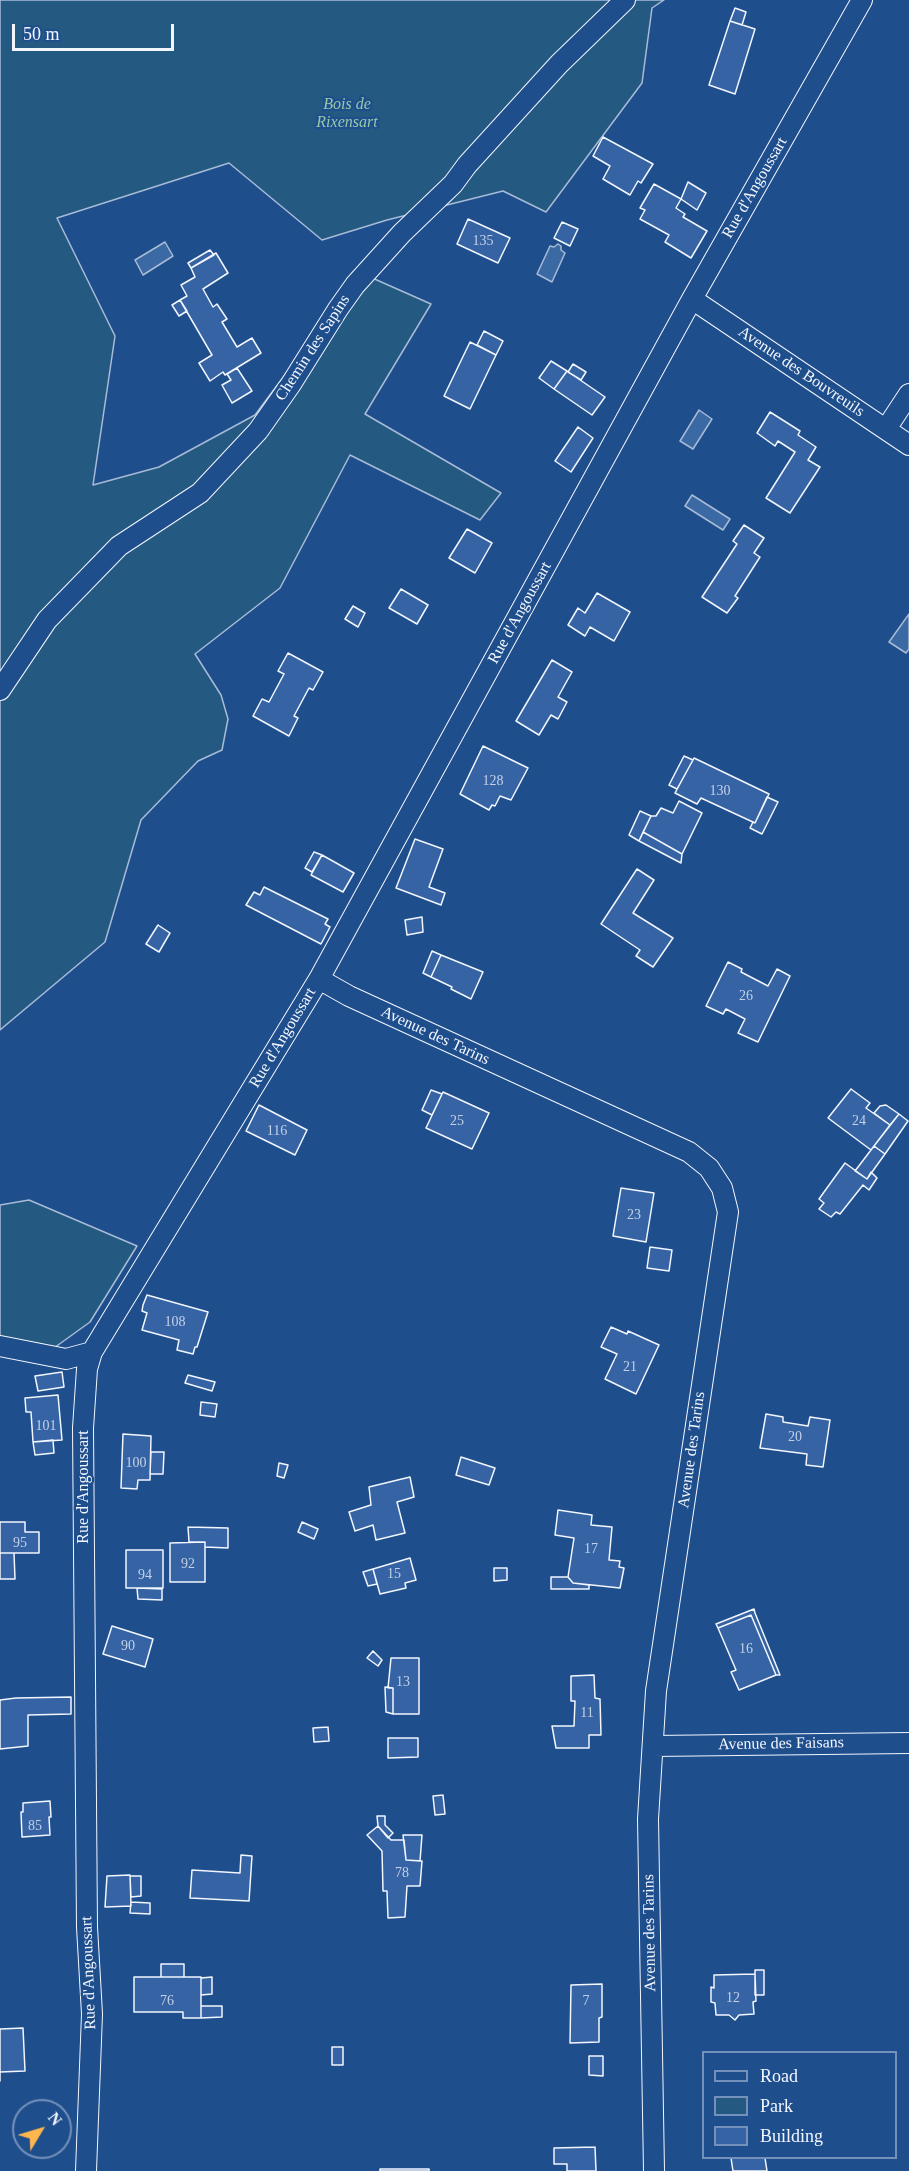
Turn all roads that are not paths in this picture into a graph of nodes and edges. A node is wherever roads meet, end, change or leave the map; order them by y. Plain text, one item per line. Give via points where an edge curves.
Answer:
1 (625, 0) edge
2 (862, 0) edge
3 (692, 299) junction
4 (909, 394) edge
5 (886, 429) junction
6 (909, 445) edge
7 (0, 690) edge
8 (319, 979) junction
9 (0, 1346) edge
10 (92, 1352) junction
11 (909, 1743) edge
12 (653, 1746) junction
13 (86, 2171) edge
14 (654, 2171) edge

1 - 7 street, Chemin des Sapins via 559,64 453,184 355,285 258,431 200,493 119,546 47,621
2 - 3 street, Rue d'Angoussart
3 - 5 street, Avenue des Bouvreuils
3 - 8 street, Rue d'Angoussart
4 - 5 street
5 - 6 street, Avenue des Bouvreuils
8 - 10 street, Rue d'Angoussart
8 - 12 street, Avenue des Tarins via 348,996 689,1152 709,1168 722,1188 728,1212 656,1691
9 - 10 street via 66,1359
10 - 13 street, Rue d'Angoussart via 87,1368 84,1428 87,1927 92,2014
11 - 12 street, Avenue des Faisans
12 - 14 street, Avenue des Tarins via 648,1819

